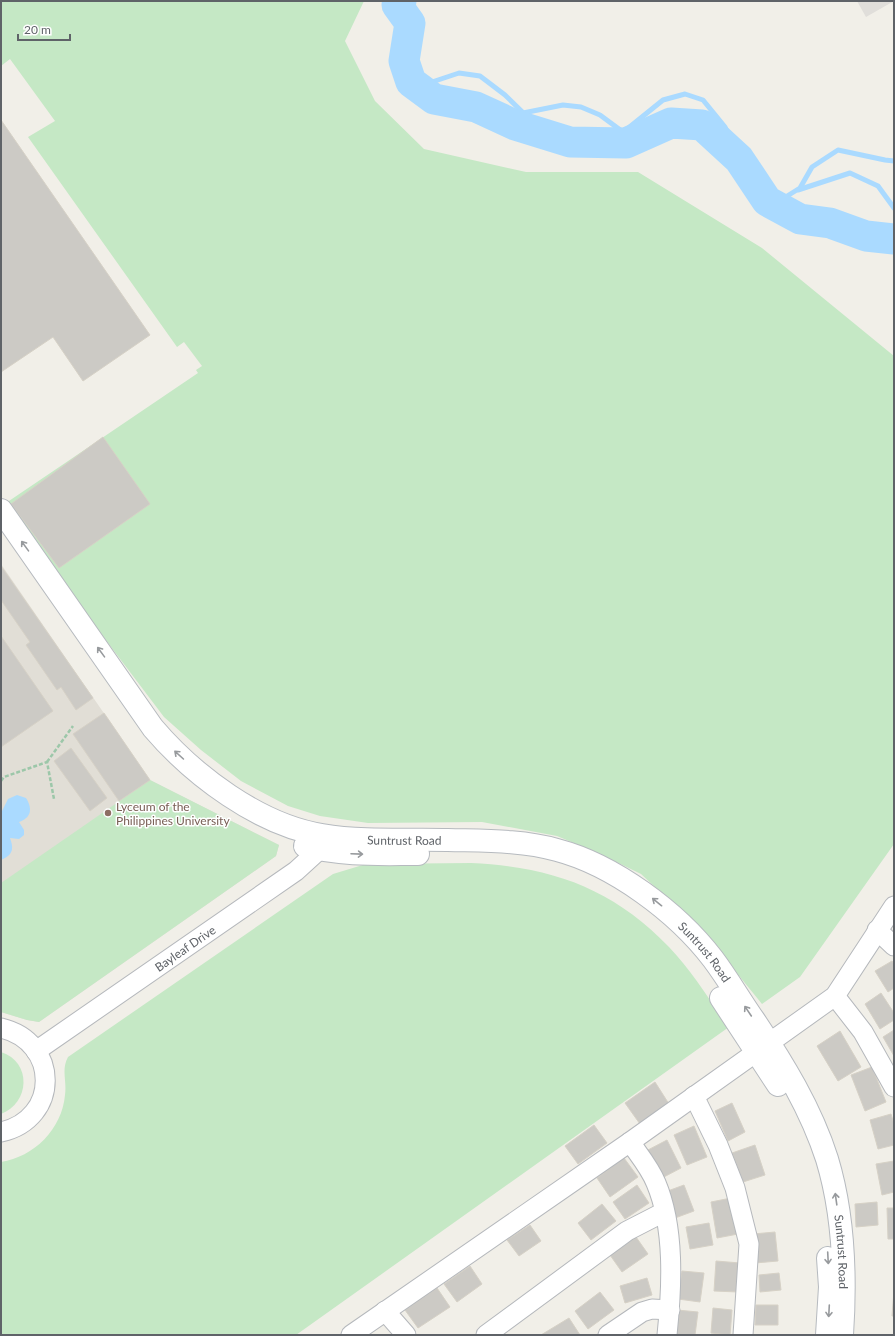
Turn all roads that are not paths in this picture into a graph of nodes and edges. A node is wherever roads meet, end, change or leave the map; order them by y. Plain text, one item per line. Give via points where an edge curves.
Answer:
1 (1, 510) edge
2 (1, 538) edge
3 (320, 843) junction
4 (894, 906) edge
5 (878, 930) junction
6 (894, 946) edge
7 (835, 996) junction
8 (1, 1028) edge
9 (763, 1048) junction
10 (36, 1051) junction
11 (894, 1087) edge
12 (694, 1096) junction
13 (1, 1132) edge
14 (630, 1142) junction
15 (664, 1212) junction
16 (670, 1310) junction
17 (385, 1312) junction
18 (350, 1335) edge
19 (406, 1335) edge
20 (486, 1335) edge
21 (608, 1335) edge
22 (667, 1335) edge
23 (743, 1335) edge
24 (827, 1335) edge
25 (842, 1335) edge

3 -> 1 street via 251,809 210,781 166,744
2 - 3 street via 140,734 157,754 201,791 245,820 289,842
3 - 9 street, Suntrust Road via 355,854 508,855 554,864 590,878 646,911 676,940
3 - 10 street, Bayleaf Drive via 296,871
4 - 5 street
5 - 6 street
5 - 7 street
7 - 9 street
7 - 11 street via 863,1032
8 - 10 street via 21,1036
9 - 12 street
9 -> 24 street, Suntrust Road via 815,1164 828,1252 830,1287
25 -> 9 street, Suntrust Road via 845,1290 834,1187 818,1133 797,1091
10 - 13 street via 41,1058 45,1074 45,1090 39,1105 23,1123
12 - 14 street
12 - 23 street via 718,1145 734,1188 749,1244
14 - 15 street via 656,1184
14 - 17 street
15 - 16 street via 670,1257
15 - 20 street via 626,1231
16 - 21 street via 652,1309 642,1312
16 - 22 street
17 - 18 street
17 - 19 street

